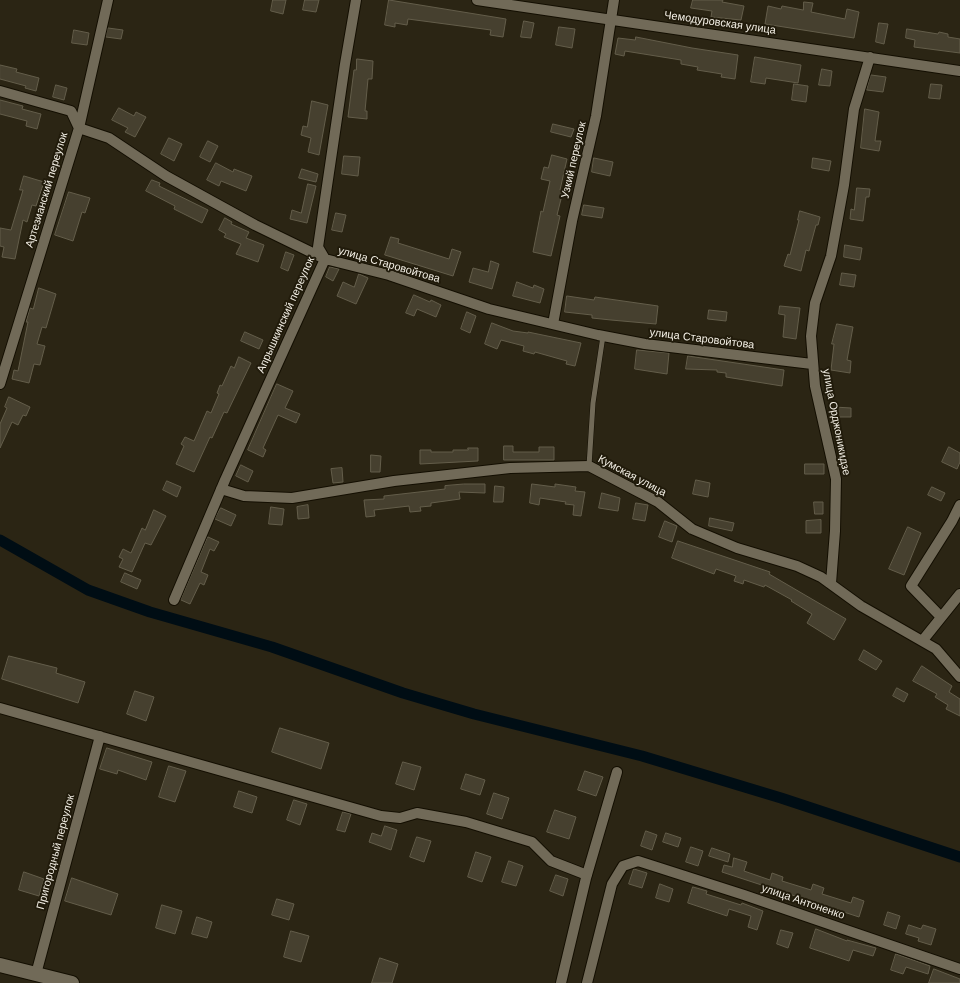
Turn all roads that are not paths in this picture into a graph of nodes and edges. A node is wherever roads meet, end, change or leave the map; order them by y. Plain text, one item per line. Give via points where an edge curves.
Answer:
1 (108, 0) edge
2 (356, 0) edge
3 (477, 0) edge
4 (614, 0) edge
5 (612, 20) junction
6 (870, 57) junction
7 (960, 71) edge
8 (0, 91) edge
9 (79, 128) junction
10 (325, 259) junction
11 (553, 324) junction
12 (603, 336) junction
13 (812, 364) junction
14 (0, 384) edge
15 (589, 466) junction
16 (221, 489) junction
17 (960, 505) edge
18 (831, 583) junction
19 (960, 594) edge
20 (174, 600) dead end
21 (941, 617) junction
22 (923, 640) junction
23 (960, 678) edge
24 (0, 708) edge
25 (100, 736) junction
26 (617, 772) dead end
27 (587, 875) junction
28 (0, 966) edge
29 (960, 969) edge
30 (36, 974) junction
31 (72, 983) edge
32 (561, 983) edge
33 (587, 983) edge

1 - 9 street, Артезианский переулок
2 - 10 street, Апрышкинский переулок via 344,64 318,247
3 - 5 street, Чемодуровская улица
4 - 5 street, Узкий переулок
5 - 6 street, Чемодуровская улица
5 - 11 street, Узкий переулок via 596,116 572,221
6 - 7 street, Чемодуровская улица
6 - 13 street, улица Орджоникидзе via 854,109 831,256 815,303 811,336
8 - 9 street via 72,111
9 - 10 street, улица Старовойтова via 108,138 173,180 255,225
9 - 14 street, Артезианский переулок
10 - 11 street, улица Старовойтова via 389,275 489,309
10 - 16 street, Апрышкинский переулок
11 - 12 street, улица Старовойтова
12 - 13 street, улица Старовойтова via 645,344
12 - 15 lane
13 - 18 street, улица Орджоникидзе via 836,479
15 - 16 street, Кумская улица via 502,469 394,481 292,498 244,496
15 - 18 street, Кумская улица via 658,502 692,529 737,548 797,566
16 - 20 street, Апрышкинский переулок
17 - 21 street via 911,586
18 - 22 street, Кумская улица via 862,606
19 - 21 street
21 - 22 street
22 - 23 street, Кумская улица via 936,648
24 - 25 street
25 - 27 street via 381,816 400,818 417,813 466,822 532,842 551,862
25 - 30 street, Пригородный переулок
26 - 27 street
27 - 32 street
28 - 30 street
29 - 33 street, улица Антоненко via 638,861 623,866 612,884
30 - 31 street

